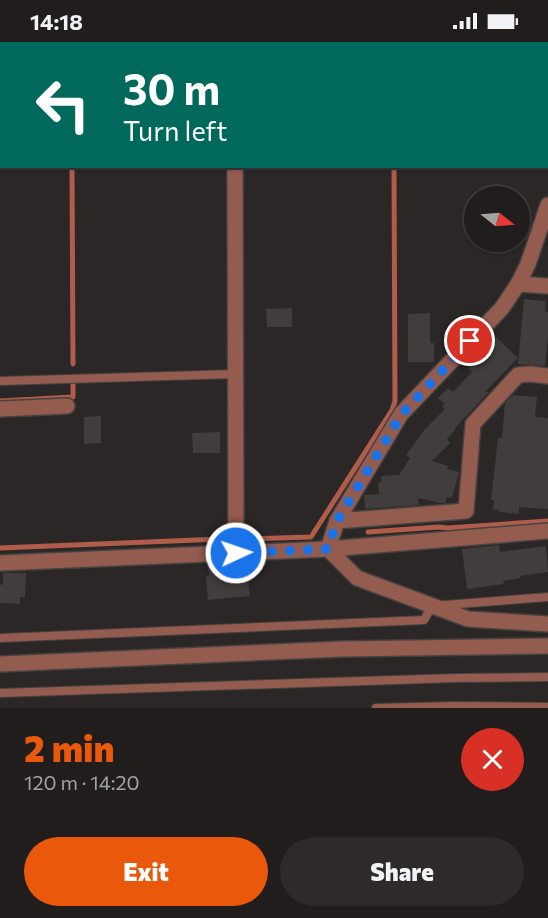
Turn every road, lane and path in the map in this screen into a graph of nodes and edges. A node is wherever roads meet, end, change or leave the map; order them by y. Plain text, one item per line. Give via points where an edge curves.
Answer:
1 (235, 168) edge
2 (548, 205) edge
3 (518, 284) junction
4 (548, 286) edge
5 (235, 374) junction
6 (548, 376) edge
7 (0, 381) edge
8 (67, 406) dead end
9 (0, 409) edge
10 (337, 521) junction
11 (548, 531) edge
12 (328, 549) junction
13 (236, 553) junction
14 (0, 563) edge
15 (548, 597) edge
16 (432, 606) junction
17 (548, 624) edge
18 (0, 638) edge
19 (548, 646) edge
20 (0, 664) edge
21 (548, 677) edge
22 (0, 693) edge
23 (548, 707) edge
24 (376, 708) edge

1 - 5 street
2 - 3 street
3 - 4 street
3 - 10 street via 501,308 402,414
5 - 7 lane
5 - 13 street
6 - 10 street via 518,375 473,424 466,511
8 - 9 street
10 - 12 street
11 - 12 street
12 - 13 street
12 - 16 street via 357,578
13 - 14 street
15 - 16 lane
16 - 17 street via 468,619
16 - 18 lane via 424,620
19 - 20 street via 342,649
21 - 22 lane
23 - 24 lane

